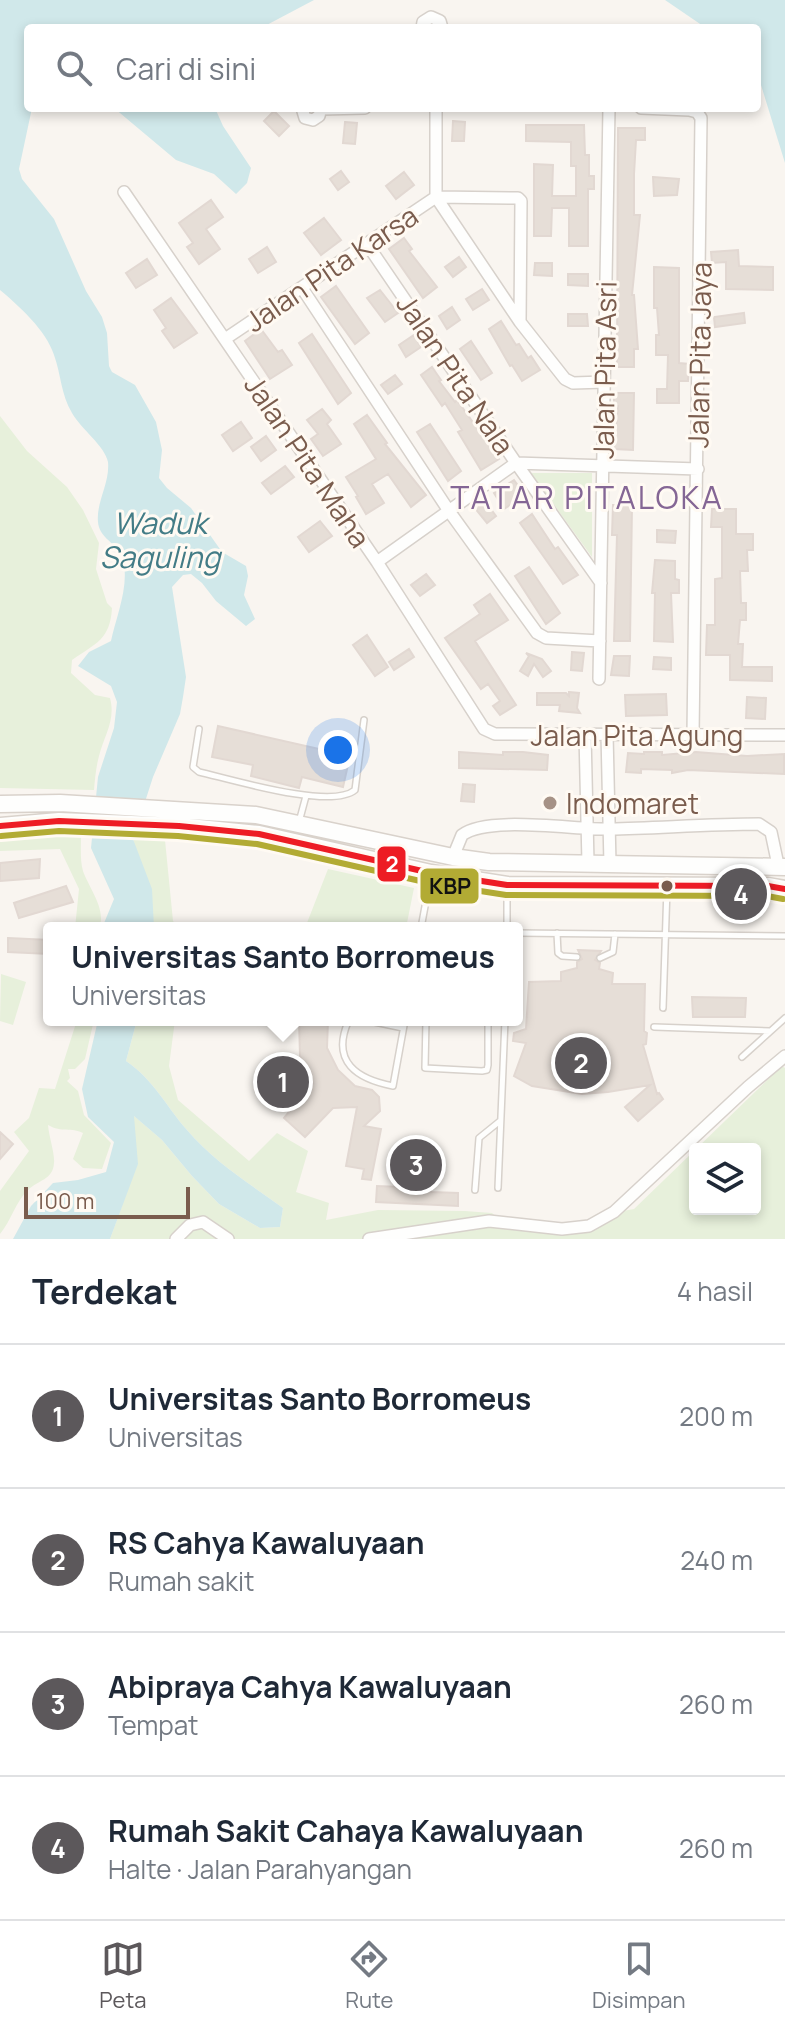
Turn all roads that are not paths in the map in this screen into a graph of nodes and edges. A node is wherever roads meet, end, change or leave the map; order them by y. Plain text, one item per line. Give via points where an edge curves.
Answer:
1 (423, 24) edge
2 (441, 24) edge
3 (303, 112) edge
4 (320, 112) edge
5 (436, 112) edge
6 (609, 112) edge
7 (697, 112) edge
8 (124, 192) dead end
9 (436, 197) junction
10 (367, 244) junction
11 (302, 288) junction
12 (520, 322) junction
13 (225, 339) junction
14 (604, 382) junction
15 (516, 463) junction
16 (603, 467) junction
17 (698, 469) junction
18 (449, 511) junction
19 (377, 562) junction
20 (601, 583) junction
21 (600, 641) junction
22 (599, 679) dead end
23 (364, 720) dead end
24 (199, 729) dead end
25 (488, 732) joint
26 (585, 734) junction
27 (607, 734) junction
28 (693, 735) junction
29 (785, 735) edge
30 (306, 796) junction
31 (0, 804) edge
32 (298, 823) junction
33 (0, 826) edge
34 (588, 829) junction
35 (609, 829) junction
36 (396, 845) junction
37 (453, 857) junction
38 (391, 863) junction
39 (588, 863) junction
40 (610, 864) junction
41 (781, 866) edge
42 (431, 873) junction
43 (507, 885) junction
44 (667, 887) junction
45 (785, 889) edge
46 (422, 922) edge
47 (507, 922) edge
48 (523, 933) edge
49 (557, 933) junction
50 (615, 934) junction
51 (666, 934) junction
52 (785, 936) edge
53 (577, 957) dead end
54 (600, 958) dead end
55 (663, 1008) dead end
56 (785, 1018) edge
57 (347, 1026) edge
58 (394, 1026) edge
59 (426, 1026) edge
60 (488, 1026) edge
61 (505, 1026) edge
62 (654, 1027) dead end
63 (403, 1028) joint
64 (770, 1031) junction
65 (785, 1056) edge
66 (742, 1057) dead end
67 (501, 1121) junction
68 (498, 1188) dead end
69 (475, 1190) dead end
70 (176, 1239) edge
71 (228, 1239) edge
72 (369, 1239) edge

1 - 2 street via 431,17
3 - 4 street via 313,120
5 - 9 street
6 - 14 street, Jalan Pita Asri
7 - 17 street, Jalan Pita Jaya
8 - 13 street, Jalan Pita Maha
9 - 10 street, Jalan Pita Karsa
9 - 12 street
9 - 12 street via 521,201
10 - 11 street, Jalan Pita Karsa
10 - 15 street, Jalan Pita Nala
11 - 13 street, Jalan Pita Karsa
11 - 18 street
12 - 14 street via 569,381
13 - 19 street, Jalan Pita Maha
14 - 16 street, Jalan Pita Asri
15 - 16 street
15 - 18 street
15 - 20 street, Jalan Pita Nala
16 - 17 street
16 - 20 street, Jalan Pita Asri
17 - 28 street, Jalan Pita Jaya
18 - 19 street
18 - 21 street via 541,637
19 - 25 street, Jalan Pita Maha
20 - 21 street, Jalan Pita Asri
21 - 22 street, Jalan Pita Asri
23 - 30 lane via 355,790
24 - 30 lane via 193,767 199,772
25 - 26 street, Jalan Pita Agung
26 - 27 street, Jalan Pita Agung
26 - 34 street
27 - 28 street, Jalan Pita Agung
27 - 35 street
28 - 29 street, Jalan Pita Agung
30 - 32 lane
31 - 32 main road via 174,808
32 - 36 main road
33 - 38 main road via 59,821 179,826 259,834
34 - 35 street
34 - 37 street via 544,823 477,828 462,835
34 - 39 street
35 - 40 street
35 - 41 street via 759,824 771,832
36 - 37 main road
36 - 38 main road
37 - 39 main road
38 - 42 main road
39 - 40 main road
40 - 41 main road
42 - 43 main road
42 - 46 lane
43 - 44 main road
43 - 47 lane
44 - 45 main road
44 - 51 lane
48 - 49 lane
49 - 50 lane
49 - 53 lane via 558,953
50 - 51 lane
50 - 54 lane via 613,952
51 - 52 lane
51 - 55 lane
56 - 64 lane
57 - 63 lane via 342,1041 355,1073 393,1086
58 - 63 lane
59 - 60 lane via 425,1068 482,1071 488,1065
61 - 67 lane
62 - 64 lane
64 - 66 lane
65 - 72 street via 614,1212 589,1226 562,1229 489,1221
67 - 68 lane
67 - 69 lane via 479,1138
70 - 71 street via 190,1225 203,1222

